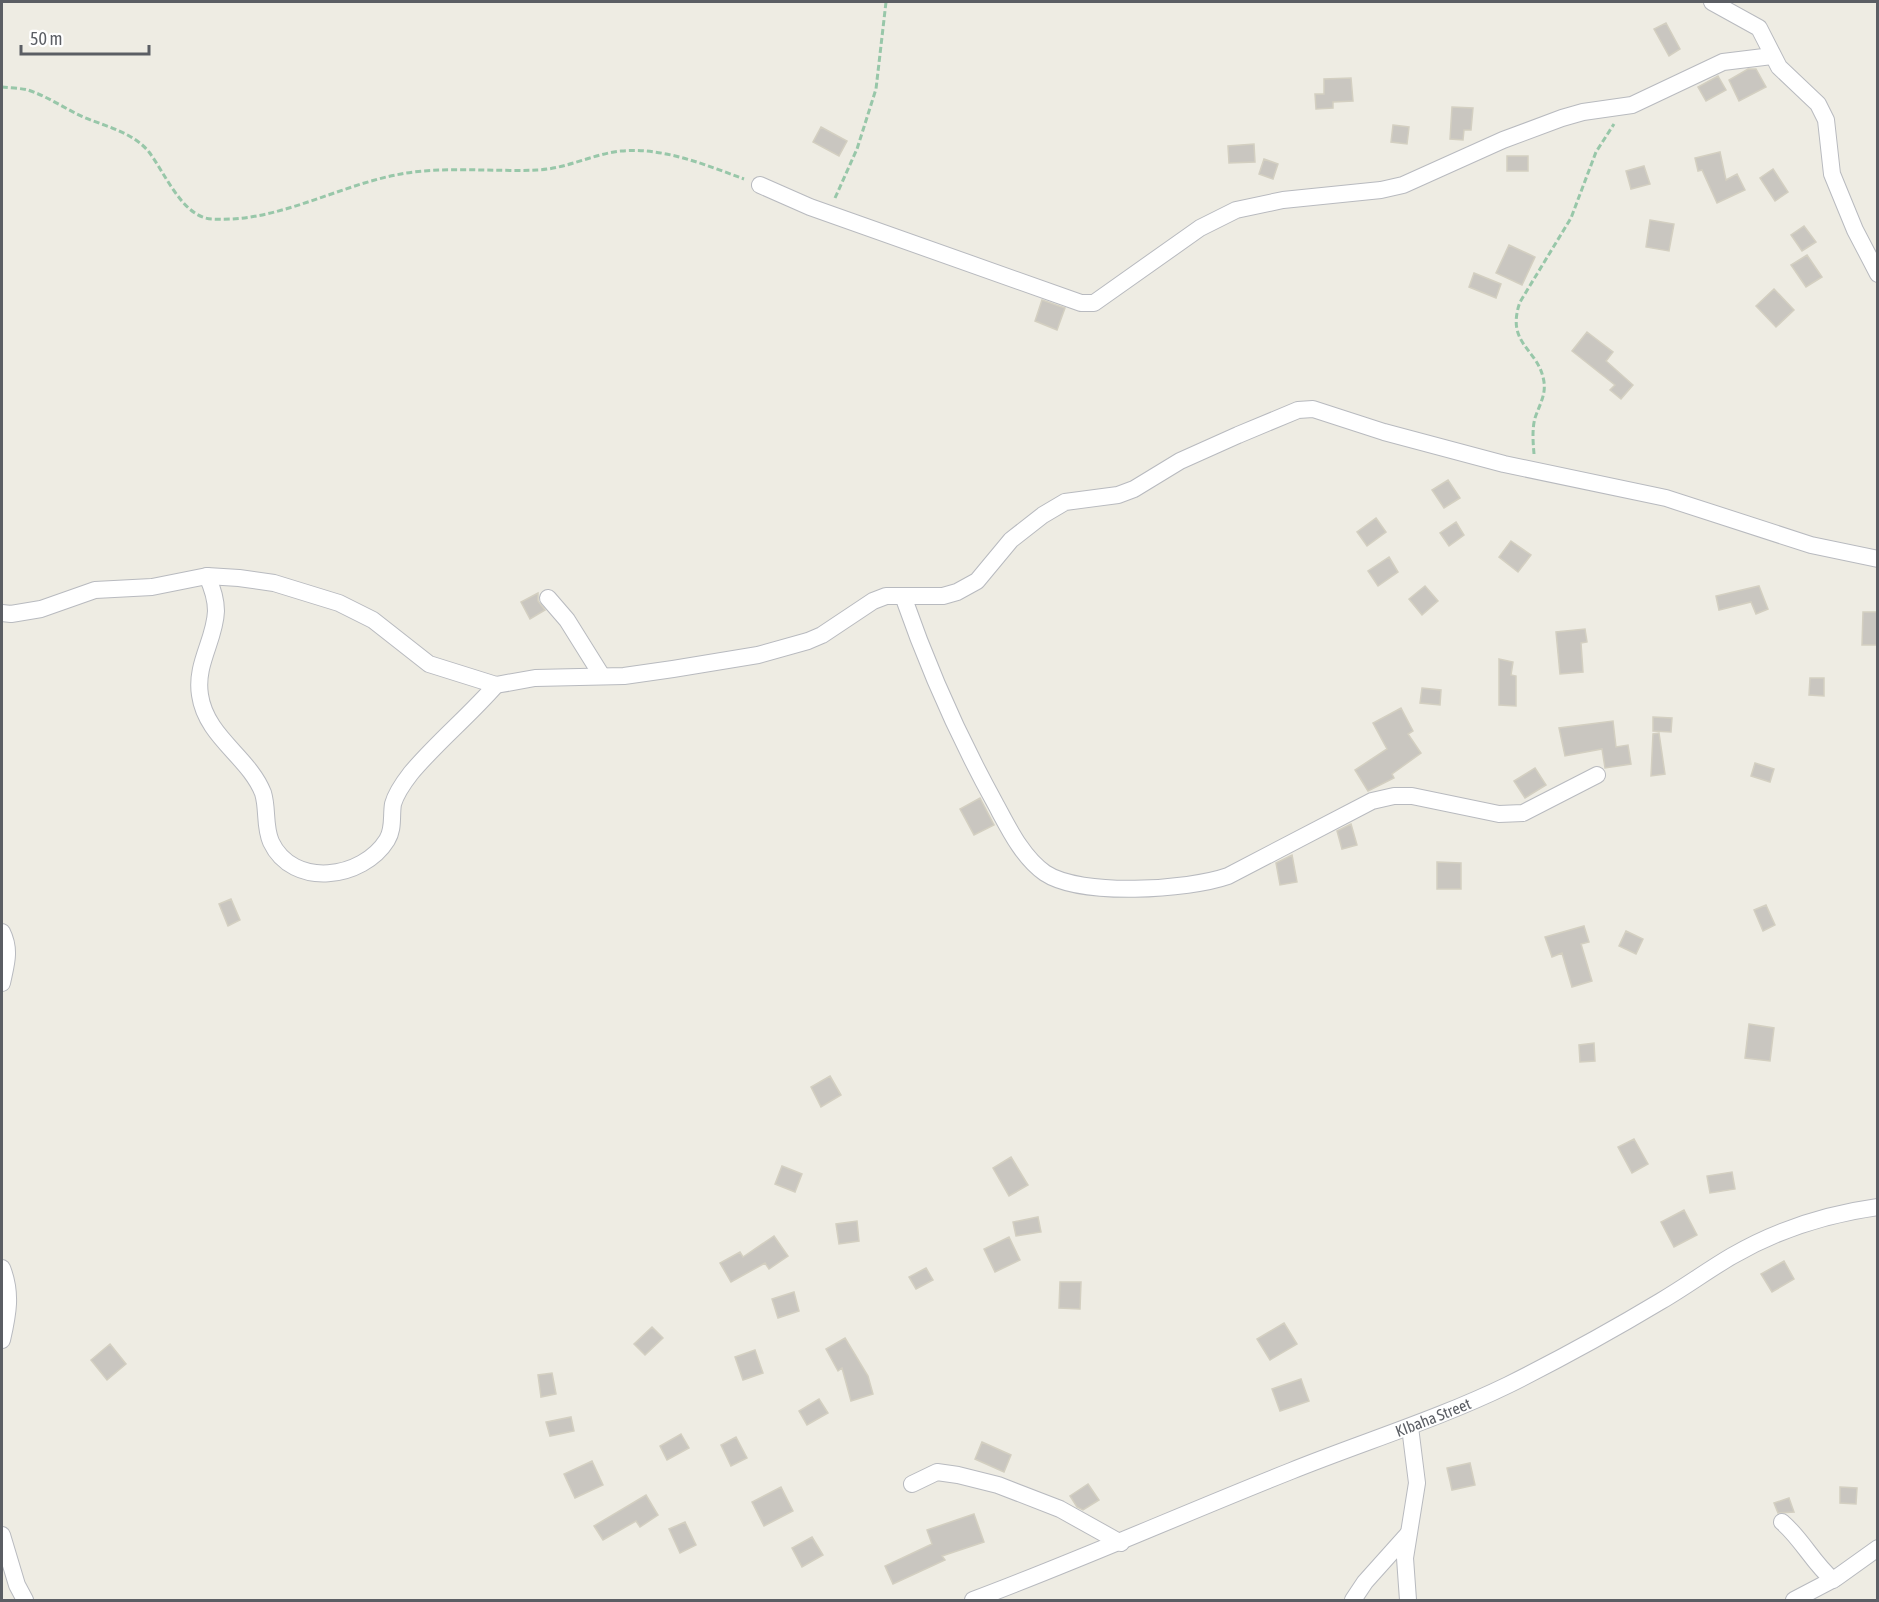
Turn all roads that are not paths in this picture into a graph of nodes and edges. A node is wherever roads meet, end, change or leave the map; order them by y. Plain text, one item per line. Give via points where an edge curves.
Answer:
1 (1712, 2) edge
2 (1772, 56) junction
3 (760, 185) road end
4 (1878, 274) edge
5 (1878, 559) edge
6 (207, 576) junction
7 (903, 596) junction
8 (548, 598) dead end
9 (2, 613) edge
10 (602, 676) junction
11 (496, 685) junction
12 (1597, 775) dead end
13 (2, 932) edge
14 (2, 983) edge
15 (1878, 1207) edge
16 (2, 1268) edge
17 (2, 1340) edge
18 (1410, 1427) junction
19 (912, 1484) dead end
20 (1782, 1522) dead end
21 (1408, 1534) junction
22 (2, 1535) edge
23 (1121, 1543) junction
24 (1878, 1548) edge
25 (1833, 1580) junction
26 (25, 1600) edge
27 (973, 1600) edge
28 (1353, 1600) edge
29 (1408, 1600) edge
30 (1794, 1600) edge

1 - 2 street via 1759,28
2 - 3 street via 1738,59 1706,68 1632,105 1562,118 1403,185 1282,200 1236,210 1200,228 1094,303 1081,303 828,214
2 - 4 street via 1823,114 1832,174
5 - 7 street via 1811,545 1666,498 1384,432 1313,409 1298,410 1180,461 1134,489 1065,502 1011,540 976,582 957,592
6 - 9 street via 152,587 95,590 41,609
6 - 11 street via 274,583 339,603 373,620 429,664
6 - 11 street via 216,609 199,675 200,696 208,720 262,791 272,843 292,865 326,874 341,873 378,853 389,837 398,791
7 - 10 street via 873,601 822,635 787,647 673,669
7 - 12 street via 951,722 1007,826 1035,864 1046,874 1064,881 1154,889 1210,883 1372,801 1412,796 1499,814 1523,813
8 - 10 street via 567,620
10 - 11 street via 536,678
13 - 14 street via 8,955
15 - 18 street, KIbaha Street via 1829,1216 1770,1238 1508,1385
16 - 17 street via 9,1298
18 - 21 street via 1417,1483
18 - 23 street, KIbaha Street via 1281,1475
19 - 23 street via 937,1472 998,1485 1060,1509
20 - 25 street
21 - 28 street
21 - 29 street
22 - 26 street
23 - 27 street, KIbaha Street
24 - 25 street
25 - 30 street

